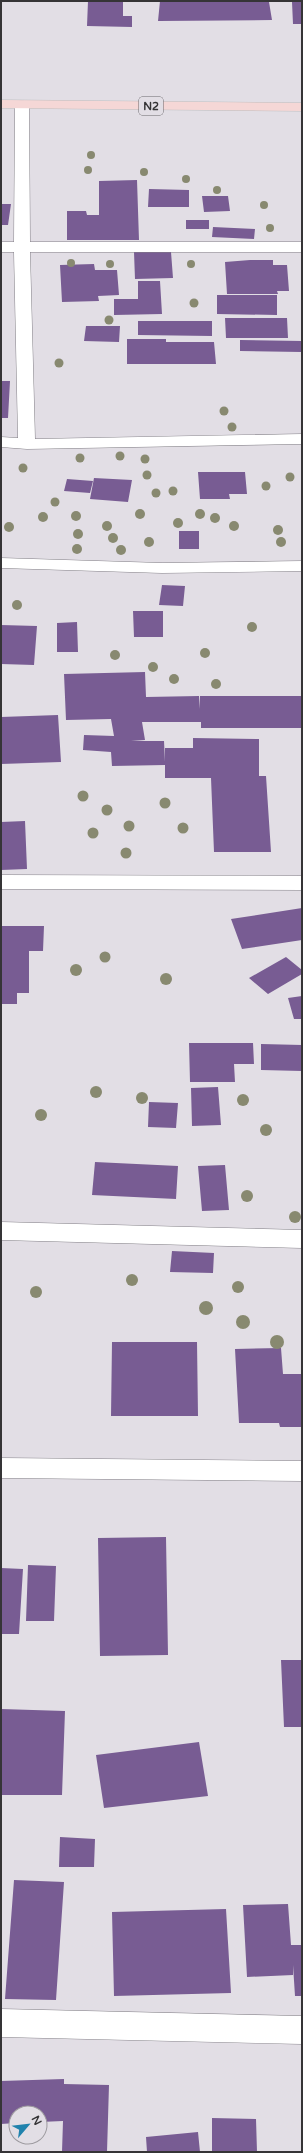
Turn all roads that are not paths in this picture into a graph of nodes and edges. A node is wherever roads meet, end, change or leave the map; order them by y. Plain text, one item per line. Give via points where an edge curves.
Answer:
1 (1, 104) edge
2 (22, 105) junction
3 (302, 107) edge
4 (1, 247) edge
5 (22, 247) junction
6 (302, 247) edge
7 (302, 439) edge
8 (1, 442) edge
9 (27, 444) junction
10 (1, 563) edge
11 (302, 566) edge
12 (1, 882) edge
13 (302, 883) edge
14 (1, 1231) edge
15 (302, 1239) edge
16 (1, 1468) edge
17 (302, 1471) edge
18 (1, 2023) edge
19 (302, 2030) edge

1 - 2 main road, N2
2 - 3 main road, N2
2 - 5 street
4 - 5 street
5 - 6 street
5 - 9 street
7 - 9 street
8 - 9 street
10 - 11 street via 162,568
12 - 13 street
14 - 15 street
16 - 17 street
18 - 19 street

